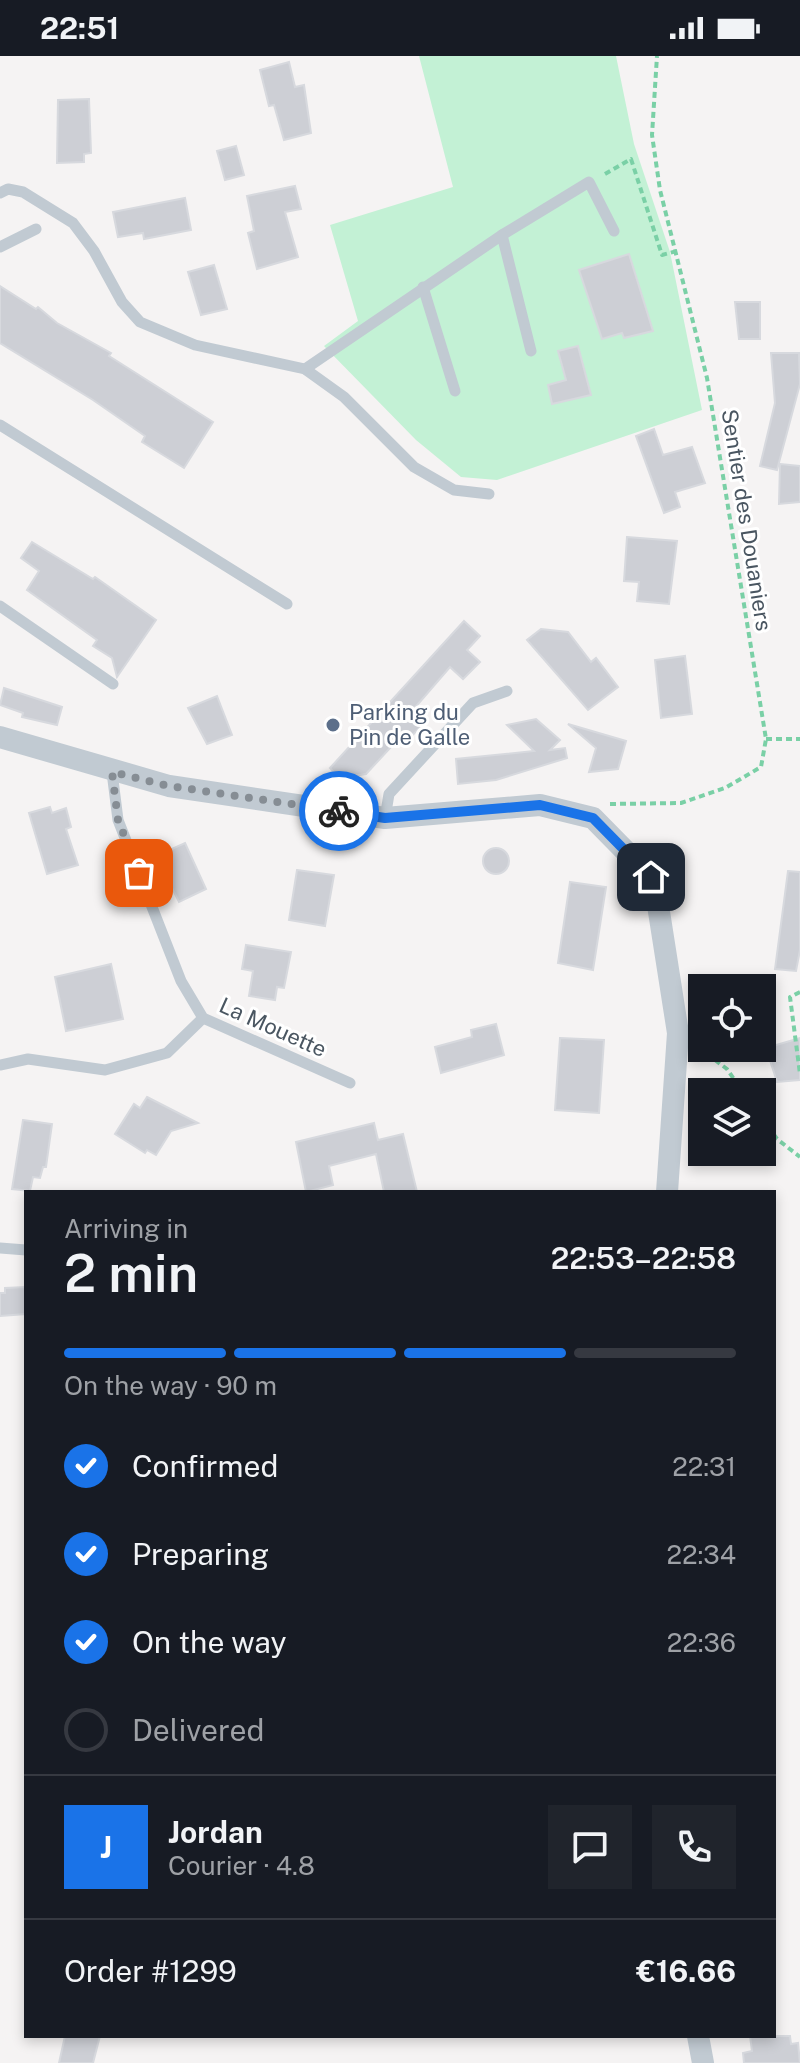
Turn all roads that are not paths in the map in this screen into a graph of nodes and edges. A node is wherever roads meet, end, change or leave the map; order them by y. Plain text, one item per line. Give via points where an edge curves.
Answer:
1 (0, 193) edge
2 (36, 229) dead end
3 (614, 231) dead end
4 (502, 235) junction
5 (0, 247) edge
6 (423, 287) junction
7 (531, 351) dead end
8 (305, 369) junction
9 (455, 391) dead end
10 (0, 425) edge
11 (489, 494) dead end
12 (287, 604) dead end
13 (0, 606) edge
14 (113, 684) dead end
15 (507, 691) dead end
16 (0, 737) edge
17 (112, 772) junction
18 (385, 818) junction
19 (203, 1018) junction
20 (0, 1065) edge
21 (350, 1083) dead end
22 (667, 1190) edge
23 (0, 1248) edge
24 (24, 1250) edge
25 (698, 2038) edge
26 (703, 2063) edge

1 - 8 lane via 23,192 73,223 140,322 195,345
2 - 5 lane
3 - 4 lane via 589,182
4 - 6 lane
4 - 7 lane
6 - 8 lane
6 - 9 lane
8 - 11 lane via 344,397 414,467 454,490
10 - 12 lane
13 - 14 lane
15 - 18 lane via 473,703 389,794
16 - 17 street
17 - 18 street via 169,786
17 - 19 lane, La Mouette via 118,820 181,981
18 - 22 street via 540,805 593,818 651,877 678,1033
19 - 20 lane via 167,1053 105,1070 28,1059
19 - 21 lane, La Mouette
23 - 24 lane
25 - 26 street

